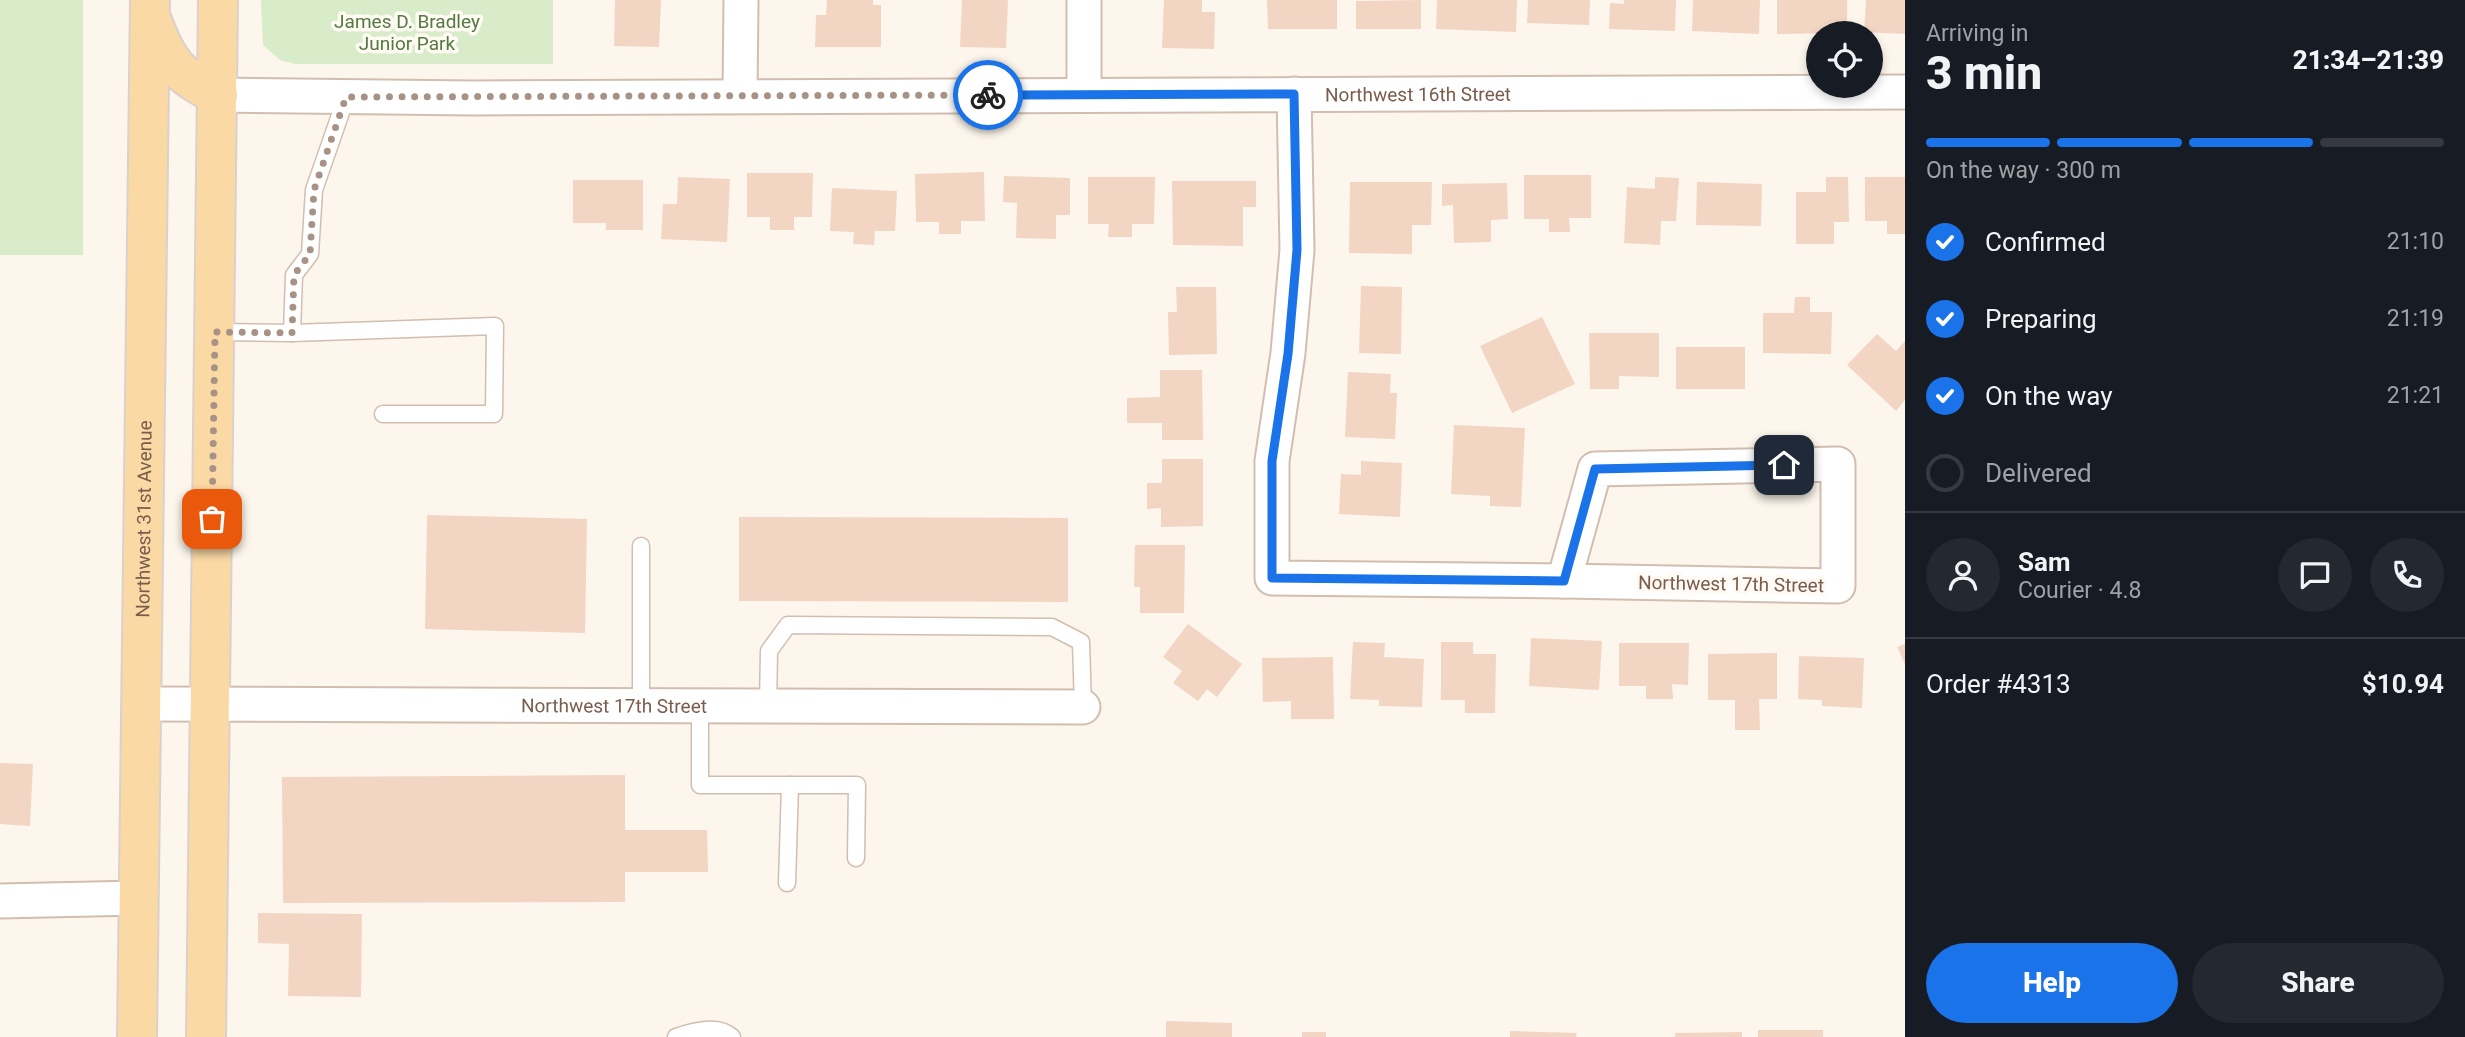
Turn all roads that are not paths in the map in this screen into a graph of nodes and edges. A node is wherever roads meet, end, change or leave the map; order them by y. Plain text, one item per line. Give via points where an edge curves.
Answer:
1 (218, 0) edge
2 (741, 0) edge
3 (1084, 0) edge
4 (150, 7) edge
5 (1905, 92) edge
6 (1294, 94) junction
7 (218, 95) junction
8 (740, 95) junction
9 (1084, 95) junction
10 (346, 97) junction
11 (215, 332) junction
12 (292, 333) junction
13 (383, 414) dead end
14 (641, 546) dead end
15 (1564, 581) junction
16 (143, 704) junction
17 (210, 706) junction
18 (641, 706) junction
19 (700, 706) junction
20 (768, 706) junction
21 (1083, 706) joint
22 (790, 785) junction
23 (856, 858) dead end
24 (787, 883) dead end
25 (139, 898) junction
26 (0, 901) edge
27 (137, 1037) edge
28 (206, 1037) edge
29 (676, 1037) edge
30 (732, 1037) edge

1 - 7 main road
2 - 8 street
3 - 9 street
4 - 7 main road via 166,57 188,81
4 - 16 main road, Northwest 31st Avenue
5 - 6 street, Northwest 16th Street
6 - 9 street, Northwest 16th Street
6 - 15 street, Northwest 17th Street via 1297,250 1272,461 1272,578
7 - 10 street, Northwest 16th Street
7 - 11 main road
8 - 9 street, Northwest 16th Street
8 - 10 street, Northwest 16th Street
10 - 12 lane via 314,190 310,254 294,275
11 - 12 lane
11 - 17 main road
12 - 13 lane via 495,327 494,414
14 - 18 lane
15 - 15 street, Northwest 17th Street via 1838,586 1838,464 1595,469
16 - 17 street, Northwest 17th Street
16 - 25 main road, Northwest 31st Avenue
17 - 18 street, Northwest 17th Street
17 - 28 main road
18 - 19 street, Northwest 17th Street
19 - 20 street, Northwest 17th Street
19 - 22 lane via 700,785
20 - 21 street, Northwest 17th Street
20 - 21 lane via 769,650 788,625 1052,627 1081,642
22 - 23 lane via 857,785
22 - 24 lane
25 - 26 street
25 - 27 main road, Northwest 31st Avenue
29 - 30 lane via 703,1030

